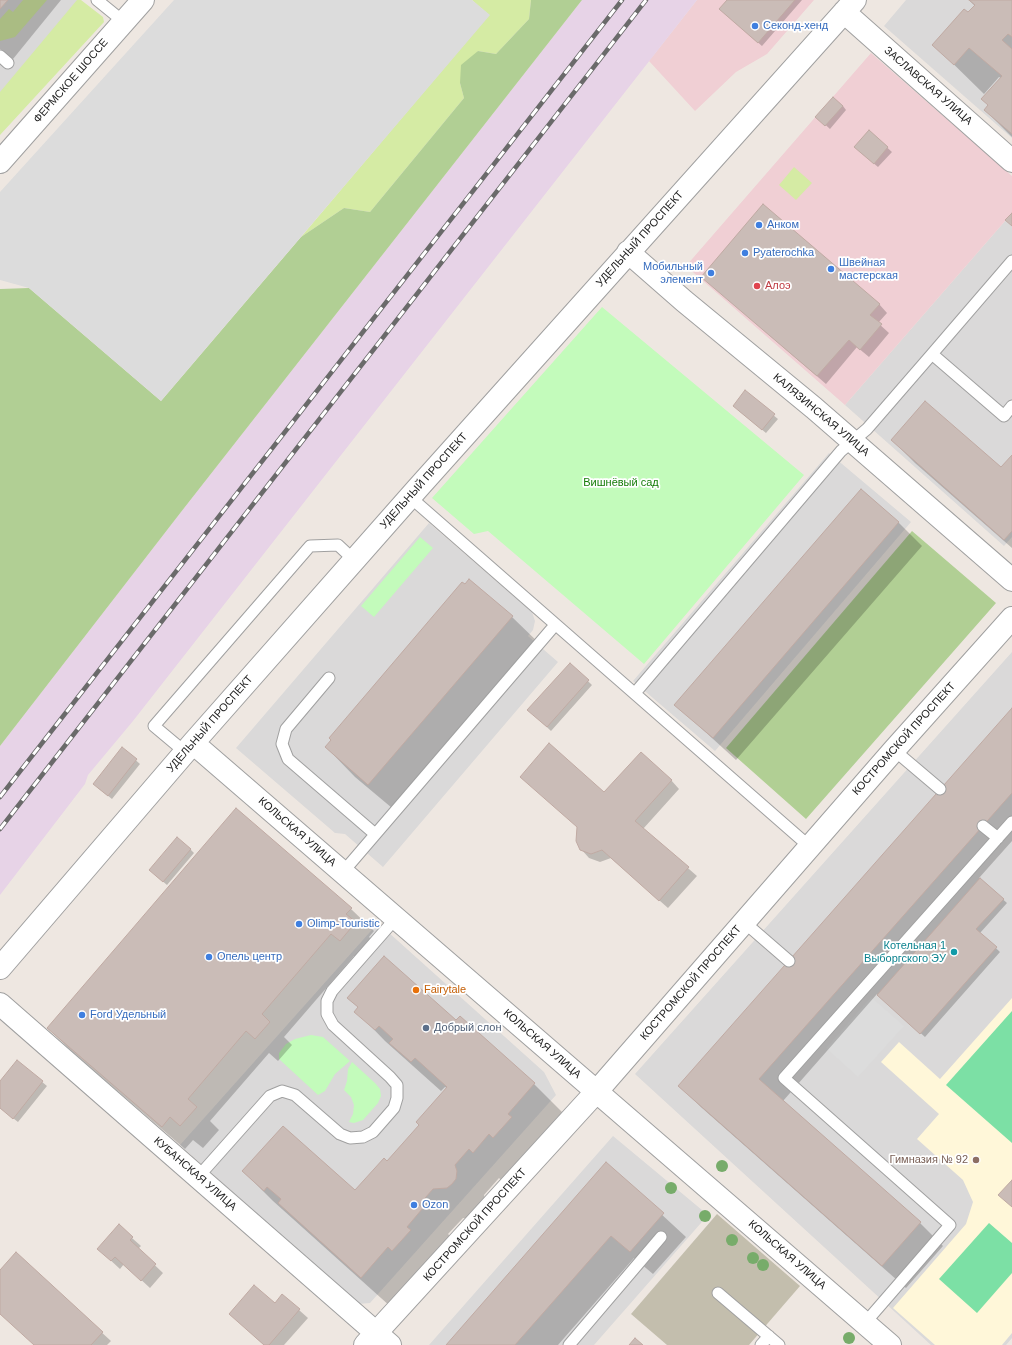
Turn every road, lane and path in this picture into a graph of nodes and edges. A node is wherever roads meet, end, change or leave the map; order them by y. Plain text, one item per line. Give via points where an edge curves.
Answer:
1 (97, 0) edge
2 (143, 0) edge
3 (849, 6) edge
4 (124, 22) junction
5 (1012, 160) edge
6 (0, 162) edge
7 (628, 252) junction
8 (1012, 261) edge
9 (932, 354) junction
10 (1012, 406) edge
11 (852, 441) junction
12 (410, 497) junction
13 (354, 560) junction
14 (1012, 580) edge
15 (1012, 618) edge
16 (555, 625) junction
17 (329, 678) dead end
18 (635, 692) junction
19 (189, 748) junction
20 (894, 750) junction
21 (940, 789) dead end
22 (1012, 822) edge
23 (983, 826) dead end
24 (375, 834) junction
25 (998, 838) junction
26 (810, 847) junction
27 (343, 872) junction
28 (396, 918) junction
29 (744, 922) junction
30 (789, 960) dead end
31 (0, 968) edge
32 (0, 1004) edge
33 (597, 1091) junction
34 (198, 1177) junction
35 (661, 1236) dead end
36 (718, 1293) dead end
37 (865, 1323) junction
38 (377, 1341) edge
39 (765, 1341) edge
40 (569, 1345) edge
41 (779, 1345) edge
42 (890, 1345) edge

1 - 4 lane
2 - 4 street, ФЕРМСКОЕ ШОССЕ
3 - 5 street, ЗАСЛАВСКАЯ УЛИЦА
3 - 7 street, УДЕЛЬНЫЙ ПРОСПЕКТ
4 - 6 street, ФЕРМСКОЕ ШОССЕ
7 - 11 street, КАЛЯЗИНСКАЯ УЛИЦА
7 - 12 street, УДЕЛЬНЫЙ ПРОСПЕКТ
8 - 9 lane
9 - 10 lane via 1004,416
9 - 11 lane via 867,429
11 - 14 street, КАЛЯЗИНСКАЯ УЛИЦА
11 - 18 lane
12 - 13 street, УДЕЛЬНЫЙ ПРОСПЕКТ
12 - 16 lane
13 - 19 street, УДЕЛЬНЫЙ ПРОСПЕКТ
13 - 19 lane via 338,545 310,546 154,726
15 - 20 street, КОСТРОМСКОЙ ПРОСПЕКТ
16 - 18 lane
16 - 24 lane
17 - 24 lane via 286,729 282,744 288,759
18 - 26 lane
19 - 27 street, КОЛЬСКАЯ УЛИЦА
19 - 31 street, УДЕЛЬНЫЙ ПРОСПЕКТ
20 - 21 lane
20 - 26 street, КОСТРОМСКОЙ ПРОСПЕКТ
22 - 25 lane
23 - 25 lane
24 - 27 lane
25 - 37 lane via 784,1078 950,1225
26 - 29 street, КОСТРОМСКОЙ ПРОСПЕКТ
27 - 28 street, КОЛЬСКАЯ УЛИЦА
28 - 33 street, КОЛЬСКАЯ УЛИЦА
28 - 34 lane via 326,1001 327,1014 333,1025 390,1076 396,1085 397,1098 394,1108 372,1132 363,1137 350,1138 340,1134 295,1095 282,1091 270,1096
29 - 30 lane
29 - 33 street, КОСТРОМСКОЙ ПРОСПЕКТ
32 - 34 street, КУБАНСКАЯ УЛИЦА
33 - 37 street, КОЛЬСКАЯ УЛИЦА
33 - 38 street, КОСТРОМСКОЙ ПРОСПЕКТ
34 - 38 street, КУБАНСКАЯ УЛИЦА
35 - 40 lane
36 - 39 lane
37 - 42 street, КОЛЬСКАЯ УЛИЦА
39 - 41 lane

